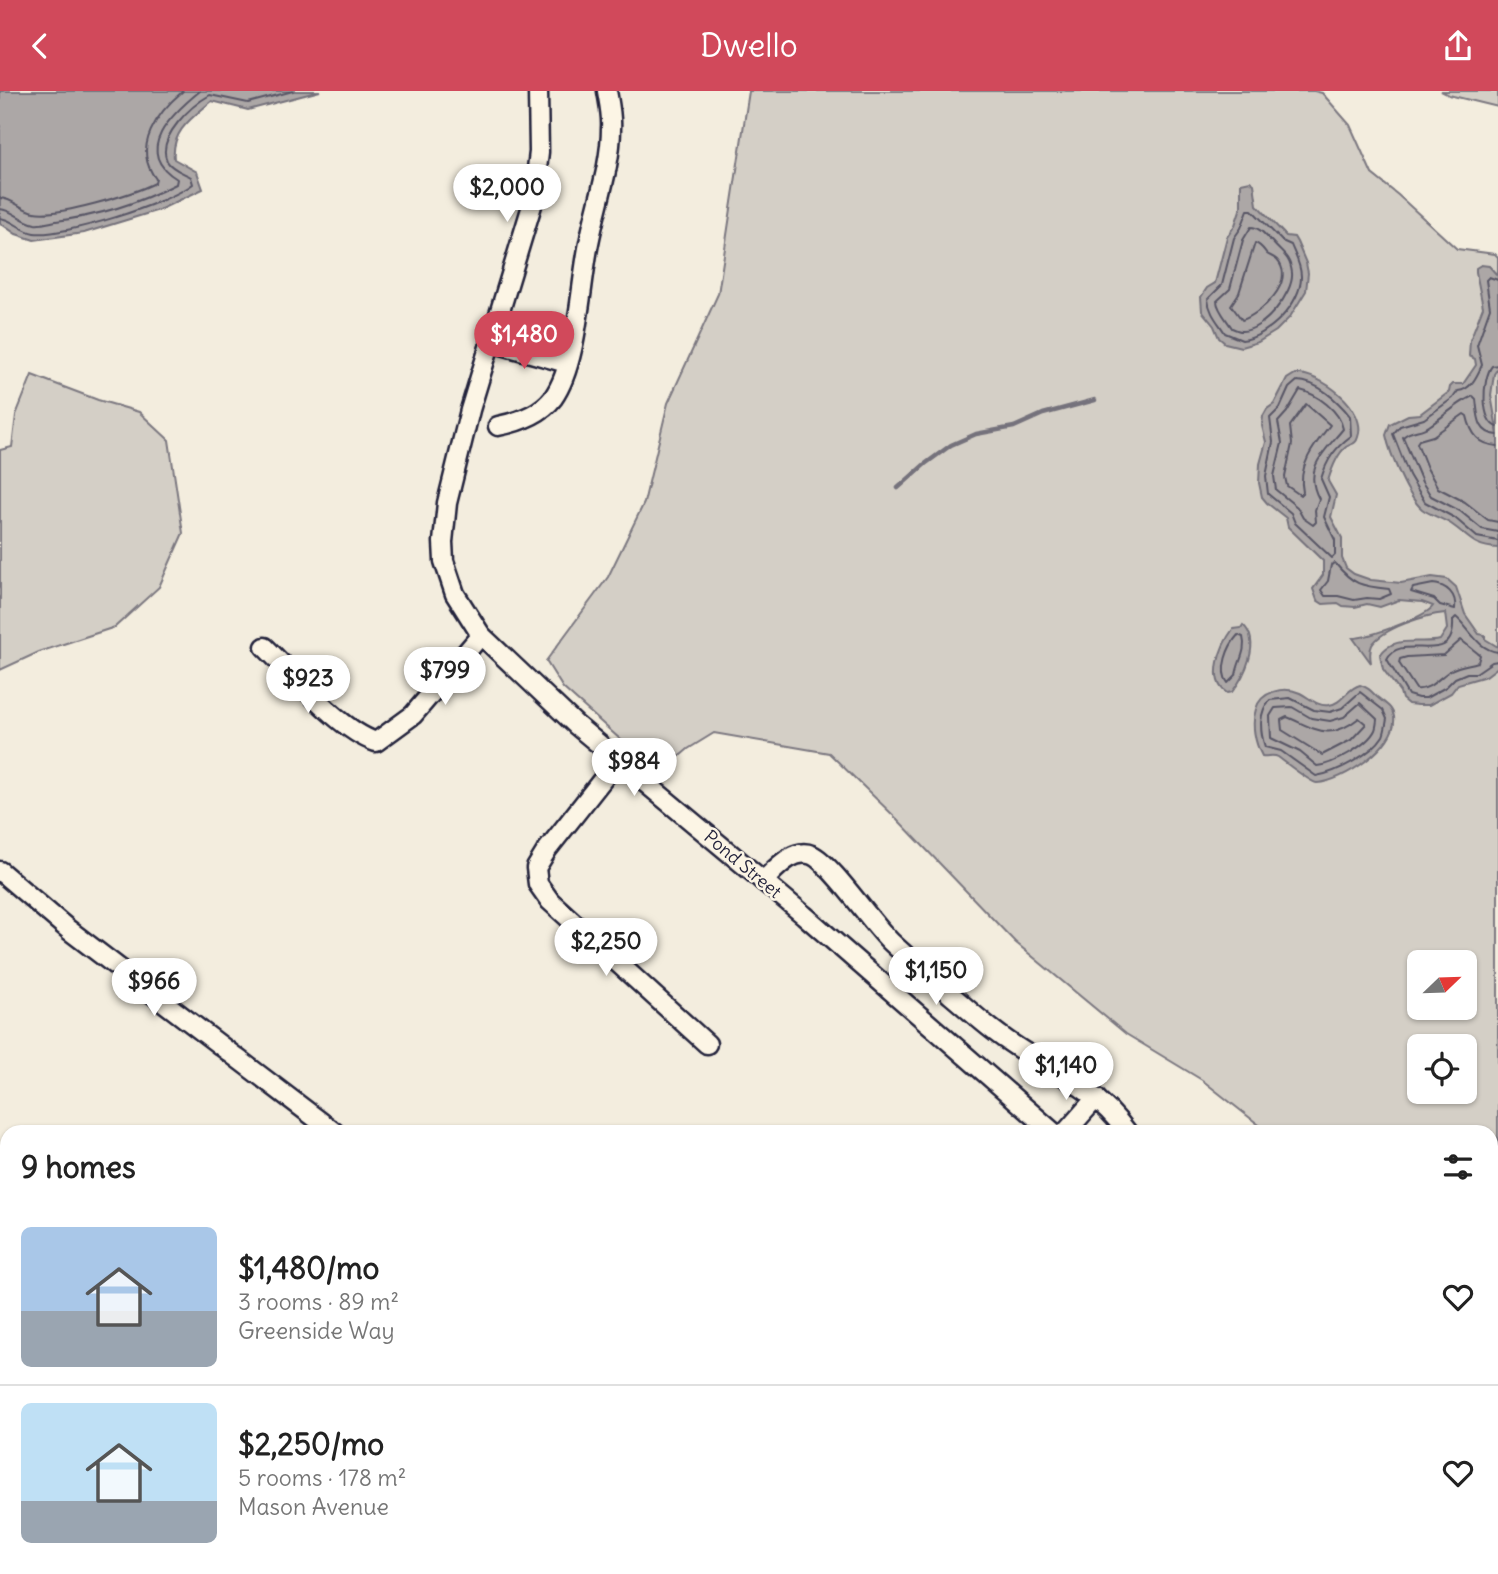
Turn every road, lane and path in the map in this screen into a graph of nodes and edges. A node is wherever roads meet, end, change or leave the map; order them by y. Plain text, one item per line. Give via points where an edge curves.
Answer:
1 (538, 91) edge
2 (607, 91) edge
3 (491, 342) junction
4 (567, 363) junction
5 (498, 426) dead end
6 (481, 635) junction
7 (265, 647) dead end
8 (618, 760) junction
9 (0, 871) edge
10 (763, 881) junction
11 (707, 1044) dead end
12 (1096, 1098) junction
13 (325, 1125) edge
14 (1045, 1125) edge
15 (1072, 1125) edge
16 (1121, 1125) edge

1 - 3 street, Pond Street via 539,152 533,202
2 - 4 street via 612,129
3 - 4 street
3 - 6 street, Pond Street via 456,461 443,542 448,577
4 - 5 street via 561,385 545,406 516,423
6 - 7 street via 413,715 376,742 341,721
6 - 8 street, Pond Street
8 - 10 street, Pond Street
8 - 11 street via 547,850 536,868 538,884 550,901
9 - 13 street via 69,930
10 - 12 street via 795,855 813,855 891,941 984,1023
10 - 14 street, Pond Street
12 - 15 street
12 - 16 street

